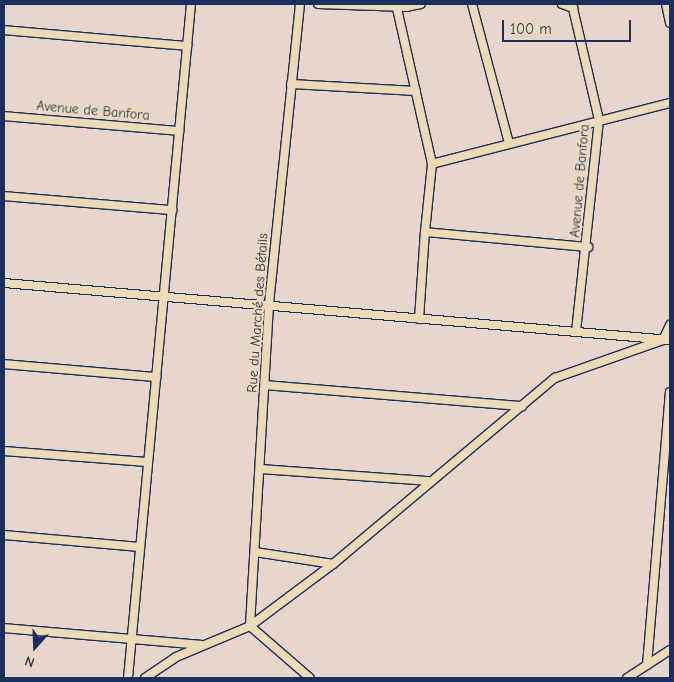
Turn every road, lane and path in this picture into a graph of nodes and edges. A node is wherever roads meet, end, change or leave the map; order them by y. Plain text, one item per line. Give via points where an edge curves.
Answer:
1 (191, 4) edge
2 (300, 4) edge
3 (318, 4) edge
4 (421, 4) edge
5 (472, 4) edge
6 (562, 4) edge
7 (666, 4) edge
8 (397, 5) edge
9 (573, 6) edge
10 (670, 23) edge
11 (4, 30) edge
12 (187, 46) junction
13 (291, 84) junction
14 (416, 91) junction
15 (670, 103) edge
16 (4, 116) edge
17 (599, 120) junction
18 (179, 130) junction
19 (509, 143) junction
20 (432, 164) junction
21 (4, 196) edge
22 (172, 210) junction
23 (425, 232) junction
24 (588, 247) junction
25 (4, 283) edge
26 (163, 296) junction
27 (270, 305) junction
28 (419, 319) junction
29 (670, 325) edge
30 (576, 332) junction
31 (666, 340) edge
32 (4, 364) edge
33 (156, 377) junction
34 (265, 386) junction
35 (670, 392) edge
36 (522, 406) junction
37 (4, 451) edge
38 (147, 462) junction
39 (261, 469) junction
40 (430, 481) junction
41 (4, 535) edge
42 (139, 546) junction
43 (255, 552) junction
44 (333, 564) junction
45 (250, 626) junction
46 (4, 628) edge
47 (130, 639) junction
48 (203, 645) junction
49 (670, 650) edge
50 (647, 665) junction
51 (128, 678) edge
52 (145, 678) edge
53 (310, 678) edge
54 (627, 678) edge

1 - 12 street
2 - 13 street, Rue du Marché des Bétails
3 - 8 street
4 - 8 street
5 - 19 street
6 - 9 street
7 - 10 street
8 - 14 street
9 - 17 street, Avenue de Banfora
11 - 12 street
12 - 18 street
13 - 14 street
13 - 27 street, Rue du Marché des Bétails
14 - 20 street
15 - 17 street
16 - 18 street, Avenue de Banfora
17 - 19 street
17 - 24 street, Avenue de Banfora
18 - 22 street
19 - 20 street
20 - 23 street
21 - 22 street
22 - 26 street
23 - 24 street
23 - 28 street
24 - 30 street, Avenue de Banfora
25 - 26 street
26 - 27 street
26 - 33 street
27 - 28 street
27 - 34 street, Rue du Marché des Bétails
28 - 30 street
29 - 31 street
30 - 31 street
31 - 36 street via 555,378
32 - 33 street
33 - 38 street
34 - 36 street
34 - 39 street, Rue du Marché des Bétails
35 - 50 street
36 - 40 street
37 - 38 street
38 - 42 street
39 - 40 street
39 - 43 street, Rue du Marché des Bétails
40 - 44 street
41 - 42 street
42 - 47 street
43 - 44 street
43 - 45 street, Rue du Marché des Bétails
44 - 45 street
45 - 48 street
45 - 53 street
46 - 47 street
47 - 48 street
47 - 51 street
48 - 52 street via 176,657
49 - 50 street
50 - 54 street

